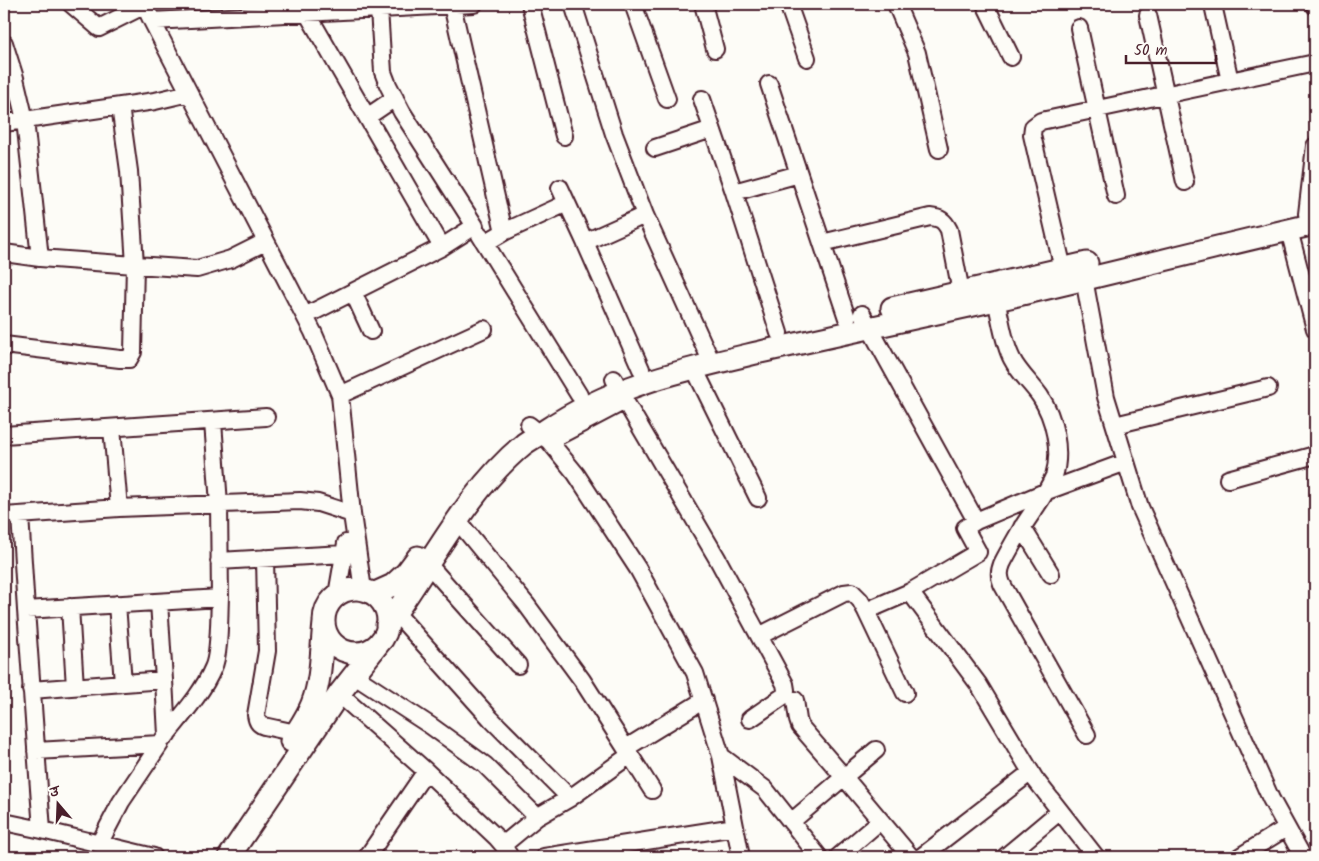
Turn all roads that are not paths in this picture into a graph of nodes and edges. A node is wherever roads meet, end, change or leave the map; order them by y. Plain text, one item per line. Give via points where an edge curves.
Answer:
1 (72, 4) edge
2 (145, 4) edge
3 (474, 4) edge
4 (530, 4) edge
5 (573, 4) edge
6 (633, 4) edge
7 (703, 4) edge
8 (788, 4) edge
9 (896, 4) edge
10 (986, 4) edge
11 (452, 5) junction
12 (1213, 5) dead end
13 (304, 8) edge
14 (379, 9) junction
15 (238, 10) edge
16 (1148, 15) dead end
17 (152, 21) junction
18 (1079, 28) dead end
19 (4, 43) edge
20 (715, 49) dead end
21 (1011, 57) dead end
22 (808, 58) dead end
23 (1315, 63) edge
24 (1230, 81) junction
25 (769, 84) dead end
26 (189, 94) junction
27 (1166, 95) junction
28 (395, 98) junction
29 (667, 99) dead end
30 (702, 99) dead end
31 (120, 106) junction
32 (1096, 109) junction
33 (367, 117) junction
34 (25, 120) junction
35 (4, 123) edge
36 (712, 130) junction
37 (564, 136) dead end
38 (1315, 146) edge
39 (655, 148) dead end
40 (938, 150) dead end
41 (799, 174) junction
42 (1186, 182) dead end
43 (560, 188) dead end
44 (734, 192) junction
45 (1116, 196) dead end
46 (567, 203) junction
47 (645, 216) junction
48 (1312, 216) edge
49 (475, 226) junction
50 (1289, 230) junction
51 (504, 232) junction
52 (265, 242) junction
53 (584, 242) junction
54 (485, 243) junction
55 (822, 243) junction
56 (442, 247) junction
57 (4, 253) edge
58 (40, 258) junction
59 (135, 265) junction
60 (1076, 271) junction
61 (353, 292) junction
62 (961, 292) junction
63 (996, 300) junction
64 (305, 316) junction
65 (859, 320) junction
66 (484, 329) dead end
67 (1315, 329) edge
68 (371, 332) dead end
69 (779, 333) junction
70 (4, 344) edge
71 (704, 360) junction
72 (641, 369) junction
73 (1268, 388) dead end
74 (620, 390) junction
75 (340, 395) junction
76 (579, 395) junction
77 (266, 417) dead end
78 (213, 422) junction
79 (1115, 426) junction
80 (112, 428) junction
81 (540, 433) junction
82 (4, 435) edge
83 (1315, 455) edge
84 (1126, 462) junction
85 (1228, 480) dead end
86 (1047, 491) junction
87 (758, 498) dead end
88 (219, 504) junction
89 (119, 508) junction
90 (352, 514) junction
91 (20, 515) junction
92 (4, 516) edge
93 (458, 520) junction
94 (976, 521) junction
95 (1022, 527) junction
96 (344, 554) junction
97 (265, 558) junction
98 (219, 561) junction
99 (427, 563) junction
100 (1051, 574) dead end
101 (368, 592) junction
102 (910, 592) junction
103 (337, 595) junction
104 (220, 598) junction
105 (159, 602) junction
106 (117, 604) junction
107 (70, 607) junction
108 (26, 610) junction
109 (866, 611) junction
110 (324, 623) junction
111 (389, 625) junction
112 (759, 636) junction
113 (518, 665) dead end
114 (352, 675) junction
115 (164, 680) junction
116 (123, 683) junction
117 (76, 687) junction
118 (31, 690) junction
119 (906, 693) dead end
120 (339, 694) junction
121 (704, 700) junction
122 (795, 700) dead end
123 (750, 719) dead end
124 (296, 732) junction
125 (1087, 735) dead end
126 (163, 739) junction
127 (876, 750) dead end
128 (36, 751) junction
129 (628, 752) junction
130 (721, 756) junction
131 (426, 772) junction
132 (1031, 772) junction
133 (844, 777) junction
134 (652, 790) dead end
135 (570, 798) junction
136 (1060, 811) junction
137 (537, 817) junction
138 (880, 821) junction
139 (4, 822) edge
140 (791, 822) junction
141 (735, 827) junction
142 (1286, 828) junction
143 (42, 830) junction
144 (99, 844) junction
145 (507, 851) edge
146 (154, 857) edge
147 (213, 857) edge
148 (230, 857) edge
149 (367, 857) edge
150 (544, 857) edge
151 (741, 857) edge
152 (819, 857) edge
153 (838, 857) edge
154 (912, 857) edge
155 (921, 857) edge
156 (1005, 857) edge
157 (1096, 857) edge
158 (1240, 857) edge
159 (1303, 857) edge

1 - 2 street via 99,28
2 - 17 street
3 - 11 street
4 - 37 street
5 - 47 street via 614,134
6 - 29 street
7 - 20 street
8 - 22 street
9 - 40 street via 918,53
10 - 21 street
11 - 14 street
11 - 51 street
12 - 24 street
13 - 14 street
13 - 15 street
13 - 33 street
14 - 28 street via 383,72
15 - 17 street
16 - 27 street
17 - 26 street
18 - 32 street
19 - 34 street
23 - 24 street
24 - 27 street
25 - 41 street
26 - 31 street
26 - 52 street
27 - 32 street
27 - 42 street
28 - 33 street
28 - 49 street
30 - 36 street
31 - 34 street
31 - 59 street via 129,171
32 - 45 street
32 - 60 street via 1042,121 1033,127 1032,135
33 - 56 street
34 - 35 street
34 - 58 street
36 - 39 street
36 - 44 street
38 - 48 street
41 - 44 street
41 - 55 street
43 - 46 street
44 - 69 street
46 - 51 street
46 - 53 street
47 - 53 street
47 - 71 street
48 - 50 main road
48 - 60 main road
49 - 54 street
49 - 56 street
50 - 60 main road
50 - 67 street
51 - 54 street
52 - 59 street via 231,259 197,269
52 - 64 street
53 - 72 street
54 - 76 street
55 - 62 street via 930,217 938,218 945,221 949,230
55 - 65 street
56 - 61 street
57 - 58 street
58 - 59 street
59 - 70 street via 133,352 129,359
60 - 62 main road
60 - 63 main road
60 - 79 street
61 - 64 street
61 - 68 street
62 - 65 main road
63 - 65 main road
63 - 86 street via 1009,352 1039,394 1055,433 1058,447 1056,467
64 - 75 street
65 - 69 main road
65 - 71 main road
65 - 94 street
66 - 75 street
69 - 71 main road
71 - 72 main road
71 - 74 main road
71 - 87 street
72 - 74 main road
73 - 79 street
74 - 76 main road
74 - 81 main road via 588,404
74 - 112 street
75 - 90 street
76 - 81 main road via 550,410
77 - 78 street
78 - 80 street
78 - 88 street
79 - 84 street
80 - 82 street
80 - 89 street
81 - 93 main road via 504,462
81 - 101 main road via 495,453 406,573 393,585
81 - 121 street via 576,474 638,569 695,673
83 - 85 street
84 - 86 street
84 - 142 street via 1154,542
86 - 94 street
86 - 95 street
88 - 89 street
88 - 90 street via 300,501
88 - 98 street
89 - 91 street
90 - 96 street
90 - 101 street
91 - 92 street
91 - 108 street
93 - 99 main road
93 - 129 street via 582,680
94 - 102 street via 965,528 978,552
95 - 100 street
95 - 125 street via 999,571 1002,584
96 - 97 street
96 - 103 street
97 - 98 street
97 - 124 street via 267,651 256,715 260,725
98 - 104 street
99 - 111 main road
99 - 113 street
101 - 103 main road via 346,591
101 - 111 main road via 384,608
102 - 109 street
102 - 132 street via 979,685
103 - 110 main road via 325,612
104 - 105 street
104 - 126 street via 214,666 197,695
105 - 106 street
105 - 115 street
106 - 107 street
106 - 116 street
107 - 108 street
107 - 117 street
108 - 118 street
109 - 112 street via 852,592 844,593
109 - 119 street
110 - 111 main road via 326,633 338,648 358,653 376,646
110 - 124 main road via 318,682 312,703
111 - 114 main road
111 - 135 street via 491,719
112 - 123 street via 786,690 785,695
114 - 120 main road
114 - 137 street via 485,765
115 - 116 street
115 - 126 street
116 - 117 street
117 - 118 street
118 - 128 street
120 - 131 street
120 - 148 main road
121 - 129 street
121 - 130 street
122 - 133 street via 800,726
124 - 147 main road
126 - 128 street
126 - 144 street via 121,802
127 - 133 street
128 - 143 street
129 - 134 street
129 - 135 street
130 - 140 street via 765,790
130 - 141 street
131 - 145 street
131 - 149 street
132 - 136 street
132 - 155 street
133 - 138 street
133 - 140 street
135 - 137 street
136 - 156 street
136 - 157 street
137 - 145 street
138 - 153 street
138 - 154 street
139 - 143 street
140 - 152 street
141 - 150 street
141 - 151 street
142 - 158 street
142 - 159 street
143 - 144 street
144 - 146 street

